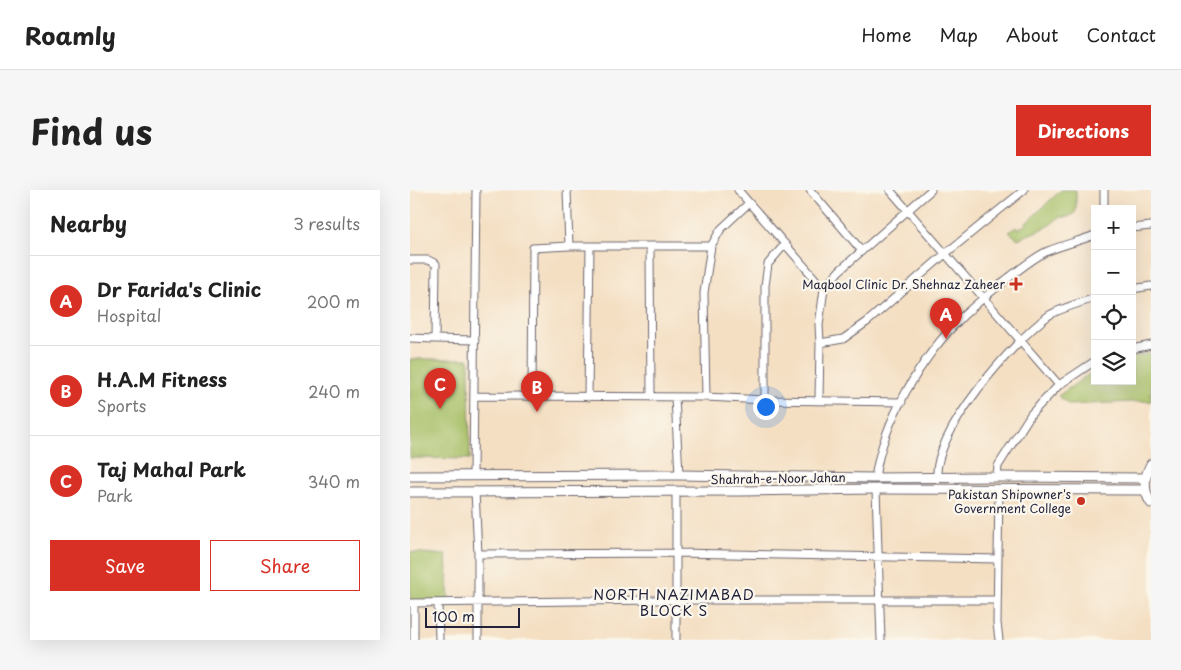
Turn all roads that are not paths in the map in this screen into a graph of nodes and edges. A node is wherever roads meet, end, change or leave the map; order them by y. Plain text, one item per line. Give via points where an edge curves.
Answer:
1 (476, 190) edge
2 (567, 190) edge
3 (810, 190) edge
4 (890, 190) edge
5 (931, 190) edge
6 (1024, 190) edge
7 (1104, 190) edge
8 (741, 191) edge
9 (748, 203) junction
10 (1104, 205) edge
11 (908, 211) junction
12 (1151, 226) edge
13 (1136, 228) edge
14 (1091, 236) edge
15 (784, 244) junction
16 (569, 246) junction
17 (590, 246) junction
18 (650, 246) junction
19 (711, 246) junction
20 (862, 251) junction
21 (945, 254) junction
22 (410, 260) edge
23 (1151, 286) edge
24 (1136, 288) edge
25 (824, 289) junction
26 (983, 298) junction
27 (1091, 299) edge
28 (410, 338) edge
29 (435, 339) junction
30 (475, 340) junction
31 (1021, 341) junction
32 (820, 343) junction
33 (1151, 345) edge
34 (1136, 348) edge
35 (1091, 365) edge
36 (1059, 385) junction
37 (474, 396) junction
38 (532, 397) junction
39 (588, 397) junction
40 (651, 397) junction
41 (675, 397) junction
42 (706, 397) junction
43 (765, 400) junction
44 (819, 400) junction
45 (902, 402) junction
46 (1151, 464) edge
47 (473, 475) junction
48 (679, 475) junction
49 (410, 476) edge
50 (548, 476) junction
51 (997, 477) junction
52 (875, 478) junction
53 (938, 478) junction
54 (1146, 478) junction
55 (876, 489) junction
56 (999, 490) junction
57 (1146, 490) junction
58 (475, 491) junction
59 (548, 491) junction
60 (676, 491) junction
61 (410, 492) edge
62 (1151, 503) edge
63 (676, 553) junction
64 (478, 554) junction
65 (878, 556) junction
66 (998, 559) junction
67 (675, 600) junction
68 (998, 600) junction
69 (879, 601) junction
70 (478, 602) junction
71 (412, 603) edge
72 (438, 603) junction
73 (414, 640) edge
74 (438, 640) edge
75 (478, 640) edge
76 (676, 640) edge
77 (881, 640) edge
78 (999, 640) edge

1 - 30 street
2 - 16 street
3 - 20 street
4 - 11 street
5 - 11 street
6 - 21 street
7 - 10 street
8 - 9 street
9 - 15 street
9 - 19 street via 721,229
11 - 20 street
11 - 21 street
12 - 13 street
14 - 26 street via 1046,252
15 - 25 street
15 - 43 street via 768,264 765,286
16 - 17 street
16 - 38 street via 533,248
17 - 18 street
17 - 39 street
18 - 19 street
18 - 40 street
19 - 42 street via 704,293
20 - 25 street
21 - 26 street
21 - 32 street via 867,322 843,339
22 - 29 street via 428,260 436,264
23 - 24 street
25 - 32 street
26 - 31 street
26 - 45 street via 946,335
27 - 31 street via 1049,315
28 - 29 street
29 - 30 street
30 - 37 street
31 - 36 street
31 - 53 street via 991,374 957,420 936,468
32 - 44 street
33 - 34 street
35 - 36 street
36 - 51 street via 1031,414 998,466
37 - 38 street
37 - 47 street
38 - 39 street
39 - 40 street
40 - 41 street
41 - 42 street
41 - 48 street
42 - 43 street
43 - 44 street
44 - 45 street
45 - 52 street
46 - 54 main road
47 - 49 main road, Shahrah-e-Noor Jahan
47 - 50 main road, Shahrah-e-Noor Jahan
48 - 50 main road, Shahrah-e-Noor Jahan
48 - 52 main road, Shahrah-e-Noor Jahan
50 - 59 main road
51 - 53 main road, Shahrah-e-Noor Jahan
51 - 54 main road, Shahrah-e-Noor Jahan
52 - 53 main road, Shahrah-e-Noor Jahan
54 - 57 main road
55 - 56 main road, Shahrah-e-Noor Jahan
55 - 60 main road, Shahrah-e-Noor Jahan
55 - 65 street
56 - 57 main road, Shahrah-e-Noor Jahan
56 - 66 street
57 - 62 main road
58 - 59 main road, Shahrah-e-Noor Jahan
58 - 61 main road, Shahrah-e-Noor Jahan
58 - 64 street
59 - 60 main road, Shahrah-e-Noor Jahan
60 - 63 street
63 - 64 street
63 - 65 street
63 - 67 street
64 - 70 street
65 - 66 street
65 - 69 street
66 - 68 street
67 - 69 street
67 - 70 street
67 - 76 street
68 - 69 street
68 - 78 street via 996,624
69 - 77 street
70 - 72 street
70 - 75 street
71 - 72 street
71 - 73 street
72 - 74 street

